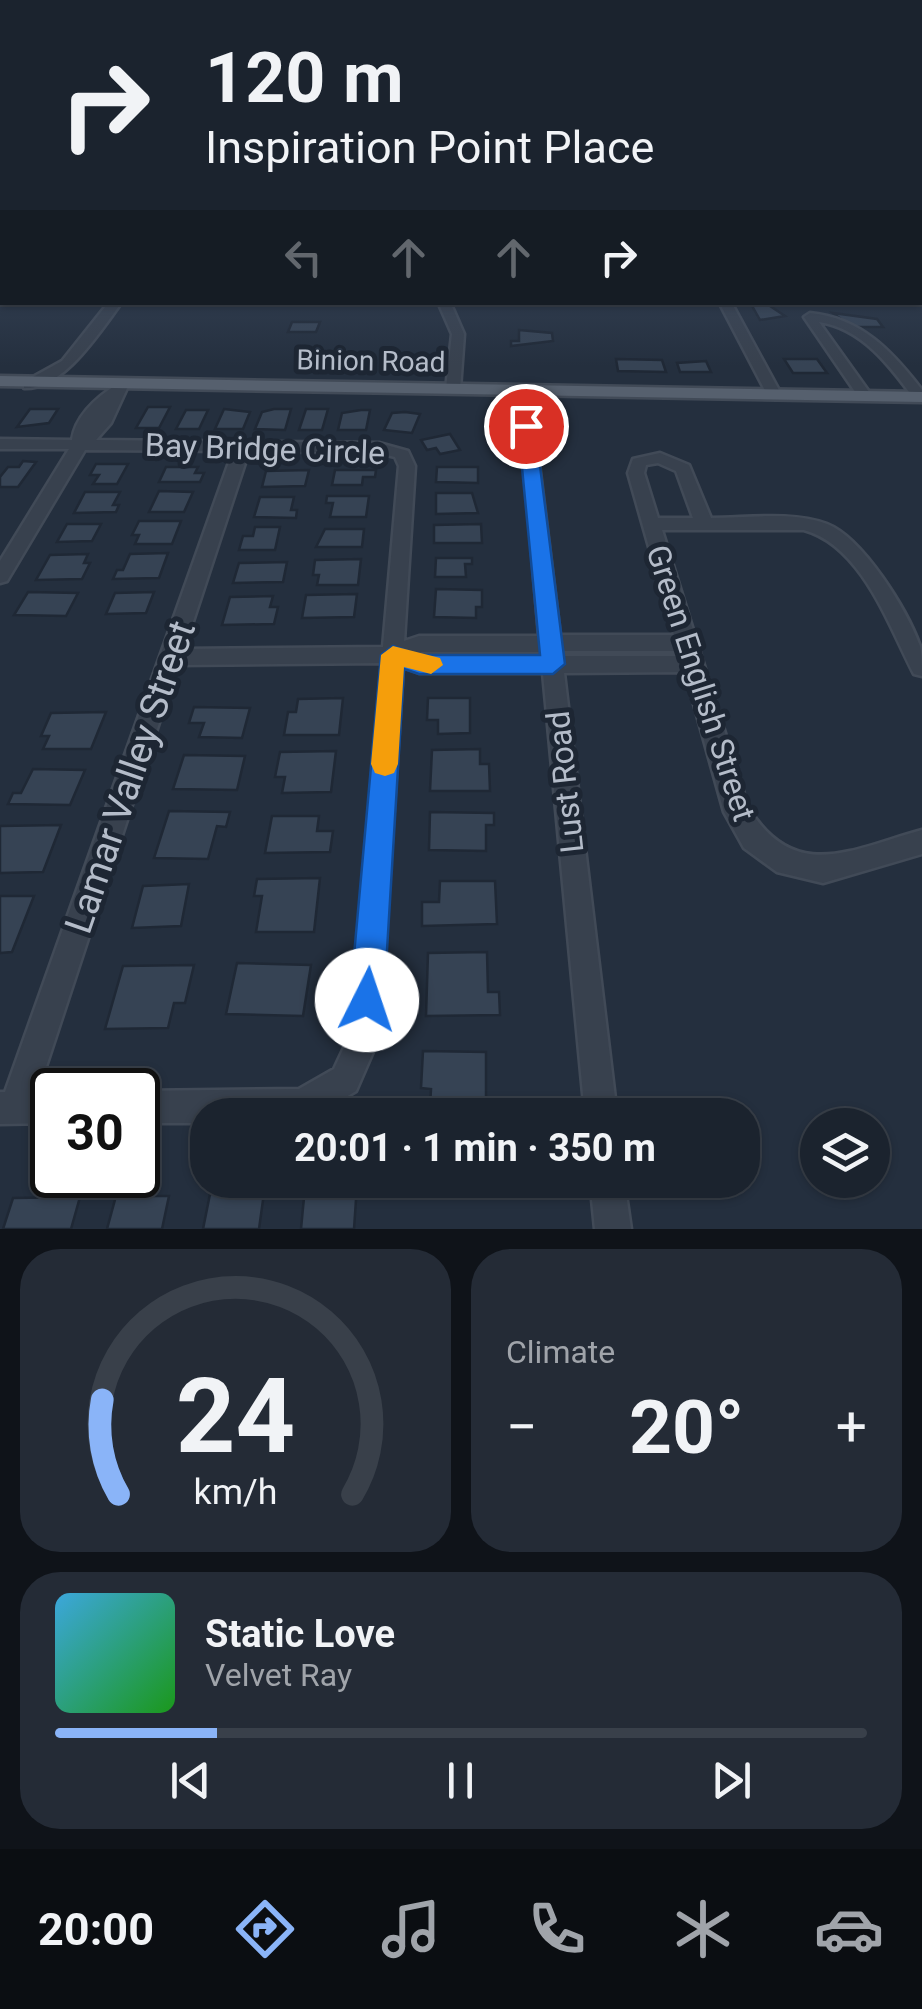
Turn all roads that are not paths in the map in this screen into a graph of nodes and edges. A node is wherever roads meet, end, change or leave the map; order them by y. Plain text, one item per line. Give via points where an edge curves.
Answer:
1 (114, 305) edge
2 (445, 305) edge
3 (728, 305) edge
4 (0, 381) edge
5 (29, 384) junction
6 (453, 389) junction
7 (118, 390) junction
8 (522, 390) junction
9 (774, 394) junction
10 (865, 396) junction
11 (921, 397) edge
12 (0, 444) edge
13 (80, 445) junction
14 (243, 446) junction
15 (652, 524) junction
16 (704, 524) junction
17 (0, 576) edge
18 (689, 653) junction
19 (552, 654) junction
20 (393, 655) junction
21 (172, 657) junction
22 (922, 668) edge
23 (922, 842) edge
24 (598, 1098) edge
25 (160, 1106) edge
26 (8, 1108) edge
27 (609, 1198) edge
28 (612, 1229) edge

1 - 5 street via 67,364
2 - 6 street via 458,334
3 - 9 street
4 - 5 main road, Binion Road
5 - 7 main road, Binion Road
6 - 7 main road, Binion Road
6 - 8 main road, Binion Road
7 - 13 street via 116,405
8 - 9 main road, Binion Road
8 - 19 street, Lust Road
9 - 10 main road, Binion Road
10 - 11 main road, Binion Road
10 - 11 street via 810,318 827,317 870,337
12 - 13 street, Bay Bridge Circle
13 - 14 street, Bay Bridge Circle
13 - 17 street
14 - 20 street, Bay Bridge Circle via 402,454 407,466
14 - 21 street, Lamar Valley Street
15 - 16 street
15 - 16 street, Green English Street via 636,467 646,458 682,468
15 - 18 street, Green English Street
16 - 22 street via 815,525 837,534
18 - 19 street
18 - 23 street, Green English Street via 737,812 766,851 822,870
19 - 20 street via 419,665
19 - 24 street, Lust Road
20 - 21 street
20 - 25 street, Bay Bridge Circle via 364,1038 345,1080 302,1105
21 - 26 street, Lamar Valley Street
27 - 28 street

